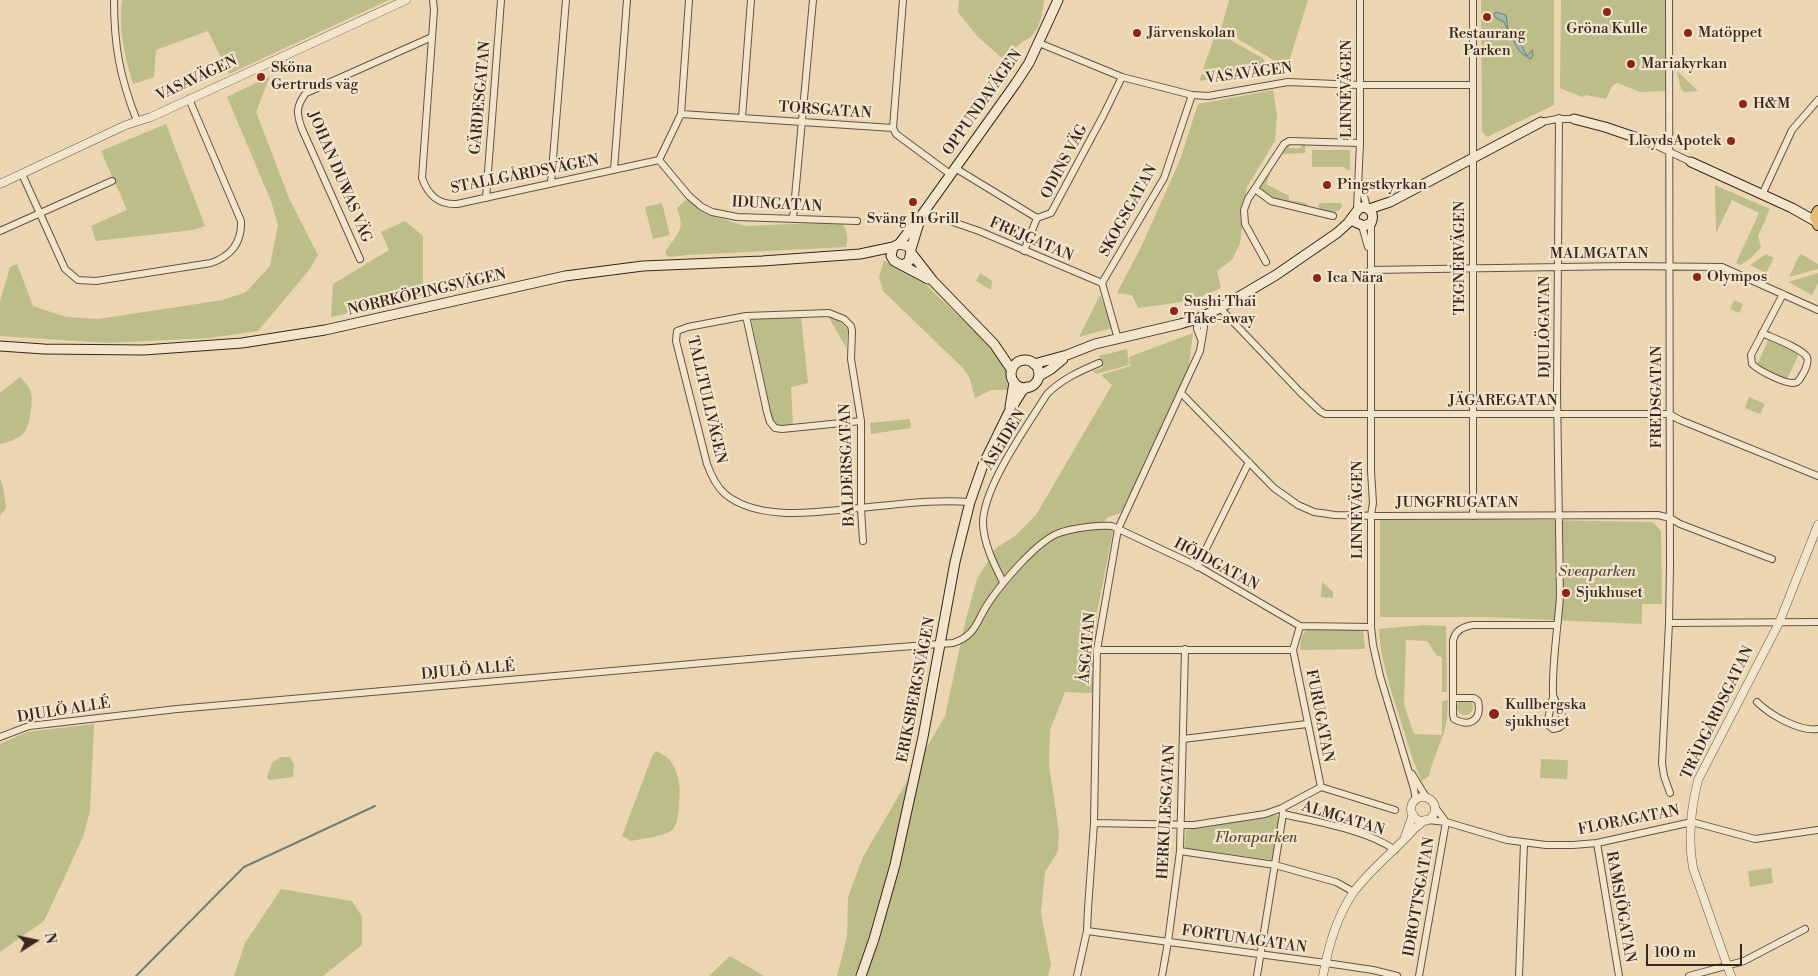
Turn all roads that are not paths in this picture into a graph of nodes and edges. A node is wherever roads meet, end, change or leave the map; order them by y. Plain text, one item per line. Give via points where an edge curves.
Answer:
1 (114, 0) edge
2 (406, 0) edge
3 (433, 0) edge
4 (501, 0) edge
5 (566, 0) edge
6 (627, 0) edge
7 (689, 0) edge
8 (751, 0) edge
9 (813, 0) edge
10 (903, 0) edge
11 (1058, 0) edge
12 (1360, 0) edge
13 (1473, 0) edge
14 (1669, 0) edge
15 (432, 37) junction
16 (1039, 42) junction
17 (1122, 77) junction
18 (1360, 85) junction
19 (1472, 85) junction
20 (1192, 95) junction
21 (189, 99) junction
22 (1818, 100) edge
23 (681, 114) junction
24 (742, 118) junction
25 (1559, 118) junction
26 (1574, 119) joint
27 (137, 121) junction
28 (801, 122) junction
29 (1541, 122) joint
30 (893, 128) junction
31 (1649, 142) joint
32 (1360, 143) junction
33 (1669, 152) junction
34 (1473, 158) junction
35 (659, 160) junction
36 (1691, 162) joint
37 (614, 170) junction
38 (953, 171) junction
39 (22, 174) junction
40 (1359, 178) junction
41 (112, 181) dead end
42 (550, 183) junction
43 (0, 184) edge
44 (1254, 189) junction
45 (1762, 195) junction
46 (486, 198) junction
47 (1390, 202) junction
48 (1368, 208) junction
49 (1355, 212) junction
50 (39, 214) junction
51 (922, 216) junction
52 (1333, 216) dead end
53 (1817, 217) edge
54 (1037, 218) junction
55 (793, 219) junction
56 (857, 221) dead end
57 (950, 221) dead end
58 (1366, 223) junction
59 (0, 231) edge
60 (1337, 233) junction
61 (896, 245) junction
62 (1024, 251) junction
63 (911, 252) junction
64 (860, 254) junction
65 (892, 258) junction
66 (360, 260) dead end
67 (1266, 262) dead end
68 (903, 264) junction
69 (1558, 267) junction
70 (1669, 267) junction
71 (1473, 268) junction
72 (1370, 270) junction
73 (932, 281) junction
74 (1102, 283) junction
75 (1783, 294) junction
76 (1220, 308) junction
77 (1818, 310) edge
78 (746, 316) junction
79 (1197, 319) junction
80 (1762, 333) junction
81 (1118, 339) junction
82 (994, 344) junction
83 (0, 346) edge
84 (1067, 355) junction
85 (851, 359) joint
86 (1020, 361) junction
87 (1099, 363) dead end
88 (1034, 364) junction
89 (1011, 369) junction
90 (1039, 376) junction
91 (1014, 382) junction
92 (1027, 388) junction
93 (1181, 393) junction
94 (1009, 412) junction
95 (1371, 414) junction
96 (1472, 414) junction
97 (1558, 414) junction
98 (1670, 414) junction
99 (862, 421) junction
100 (1249, 462) junction
101 (1818, 476) edge
102 (970, 502) junction
103 (861, 508) junction
104 (1371, 515) junction
105 (1472, 516) junction
106 (1559, 516) junction
107 (1670, 518) junction
108 (1818, 525) edge
109 (1118, 529) junction
110 (863, 540) dead end
111 (1772, 559) dead end
112 (1197, 566) junction
113 (1004, 582) junction
114 (1818, 622) edge
115 (1669, 623) junction
116 (1779, 623) junction
117 (1557, 625) junction
118 (1300, 626) junction
119 (1371, 627) junction
120 (940, 643) junction
121 (1185, 649) junction
122 (1097, 650) junction
123 (1293, 650) junction
124 (1553, 697) dead end
125 (1454, 698) junction
126 (1757, 702) dead end
127 (1307, 724) junction
128 (1818, 729) edge
129 (0, 737) edge
130 (1184, 739) junction
131 (1407, 764) junction
132 (1321, 787) junction
133 (1670, 793) dead end
134 (1426, 797) junction
135 (1416, 800) junction
136 (1435, 807) junction
137 (1395, 810) dead end
138 (1282, 811) junction
139 (1413, 814) junction
140 (1426, 820) junction
141 (1094, 822) junction
142 (1446, 822) junction
143 (1692, 822) junction
144 (1181, 824) junction
145 (1818, 830) edge
146 (1404, 841) junction
147 (1524, 843) junction
148 (1597, 843) junction
149 (1395, 850) junction
150 (1180, 851) junction
151 (1275, 865) junction
152 (1354, 892) junction
153 (1804, 929) dead end
154 (1087, 931) junction
155 (1168, 942) junction
156 (1260, 954) junction
157 (1326, 963) junction
158 (1728, 966) junction
159 (861, 976) edge
160 (1077, 976) edge
161 (1162, 976) edge
162 (1257, 976) edge
163 (1324, 976) edge
164 (1397, 976) edge
165 (1419, 976) edge
166 (1519, 976) edge
167 (1619, 976) edge
168 (1689, 976) edge
169 (1731, 976) edge

1 - 27 street via 116,51 127,97
2 - 21 street, VASAVÄGEN
3 - 15 street, STALLGÅRDSVÄGEN
4 - 46 street, GÄRDESGATAN
5 - 42 street
6 - 37 street
7 - 23 street
8 - 24 street
9 - 28 street
10 - 30 street
11 - 16 main road, OPPUNDAVÄGEN
12 - 18 street, LINNÉVÄGEN
13 - 19 street, TEGNÉRVÄGEN
14 - 33 street, FREDSGATAN
15 - 46 street, STALLGÅRDSVÄGEN via 422,178 430,195 448,204
15 - 66 street, JOHAN DUWAS VÄG via 306,93 297,111
16 - 17 street, VASAVÄGEN
16 - 38 main road, OPPUNDAVÄGEN via 1016,83
17 - 20 street, VASAVÄGEN
17 - 54 street, ODINS VÄG via 1051,213
18 - 19 street, VASAVÄGEN
18 - 20 street, VASAVÄGEN via 1288,82 1208,96
18 - 32 street, LINNÉVÄGEN
19 - 34 street, TEGNÉRVÄGEN
20 - 74 street, SKOGSGATAN via 1164,178
21 - 27 street, VASAVÄGEN
21 - 50 street via 241,221 240,235 228,254 211,263 96,281 78,280 65,269
22 - 45 street via 1792,130
23 - 24 street, TORSGATAN
23 - 35 street
24 - 28 street, TORSGATAN
25 - 26 street
25 - 29 street
25 - 69 street, DJULÖGATAN
26 - 31 main road
27 - 39 street, VASAVÄGEN
28 - 30 street, TORSGATAN
28 - 55 street
29 - 34 main road
30 - 38 street, TORSGATAN via 896,134
31 - 33 street
32 - 40 street, LINNÉVÄGEN
32 - 44 street via 1289,141
33 - 36 street
33 - 70 street, FREDSGATAN
34 - 47 main road
34 - 71 street, TEGNÉRVÄGEN
35 - 37 street, STALLGÅRDSVÄGEN
35 - 55 street, IDUNGATAN via 689,196 712,212 737,217
36 - 45 main road
37 - 42 street, STALLGÅRDSVÄGEN
38 - 51 main road, OPPUNDAVÄGEN
38 - 54 street, TORSGATAN
39 - 43 street, VASAVÄGEN
39 - 50 street
40 - 48 street, LINNÉVÄGEN
40 - 49 street, LINNÉVÄGEN
41 - 50 street
42 - 46 street, STALLGÅRDSVÄGEN
44 - 52 street via 1271,201
44 - 67 street via 1245,204 1245,224
45 - 53 main road
47 - 48 main road
47 - 58 main road
48 - 49 main road via 1361,207
48 - 58 main road via 1373,215
49 - 58 main road via 1355,222
49 - 60 main road
50 - 59 street
51 - 61 main road, OPPUNDAVÄGEN
51 - 63 main road, OPPUNDAVÄGEN
54 - 62 street, ODINS VÄG
55 - 56 street, IDUNGATAN
57 - 62 street, FREJGATAN
58 - 60 main road
58 - 72 street, LINNÉVÄGEN
60 - 76 main road
61 - 63 main road via 906,244
61 - 64 main road, NORRKÖPINGSVÄGEN
61 - 65 main road
62 - 74 street, FREJGATAN
63 - 68 main road via 909,261
63 - 73 main road
64 - 65 main road, NORRKÖPINGSVÄGEN
64 - 83 main road, NORRKÖPINGSVÄGEN via 605,270 516,286 325,330 242,343 134,350
65 - 68 main road
68 - 73 main road
69 - 70 street, MALMGATAN
69 - 71 street, MALMGATAN
69 - 97 street, DJULÖGATAN
70 - 75 street, MALMGATAN via 1722,266
70 - 98 street, FREDSGATAN
71 - 72 street, MALMGATAN
71 - 96 street, TEGNÉRVÄGEN
72 - 95 street, LINNÉVÄGEN
73 - 82 main road
74 - 81 street
75 - 77 street, MALMGATAN
75 - 80 street
76 - 79 main road
76 - 95 street, JÄGAREGATAN via 1320,411 1325,414
78 - 85 street, TALLTULLVÄGEN via 837,315 851,326
78 - 99 street via 767,412 775,428
78 - 103 street, TALLTULLVÄGEN via 680,329 676,334 712,478 725,494 738,502 767,511 817,512
79 - 81 main road
79 - 93 street, ÅSGATAN via 1202,340
80 - 80 street via 1751,355 1752,364 1787,382 1799,381 1808,362 1807,357
81 - 84 main road
82 - 86 main road
82 - 89 main road
84 - 88 main road
84 - 90 main road
85 - 99 street, BALDERSGATAN
86 - 88 main road
86 - 89 main road
87 - 113 street, ÅSLIDEN via 1067,378 1047,394 1000,470 983,522 988,550
88 - 90 main road
89 - 91 main road
90 - 92 main road
91 - 92 main road
91 - 94 main road, ERIKSBERGSVÄGEN
92 - 94 main road, ERIKSBERGSVÄGEN
93 - 100 street, JUNGFRUGATAN
93 - 109 street, ÅSGATAN
94 - 102 main road, ERIKSBERGSVÄGEN via 983,465
95 - 96 street, JÄGAREGATAN
95 - 104 street, LINNÉVÄGEN
96 - 97 street, JÄGAREGATAN
96 - 105 street, TEGNÉRVÄGEN
97 - 98 street, JÄGAREGATAN
97 - 106 street, DJULÖGATAN
98 - 101 street, JÄGAREGATAN
98 - 107 street, FREDSGATAN
99 - 103 street, BALDERSGATAN
100 - 104 street, JUNGFRUGATAN via 1274,488 1298,505 1323,514
100 - 112 street
102 - 103 street, TALLTULLVÄGEN
102 - 120 main road, ERIKSBERGSVÄGEN
103 - 110 street, BALDERSGATAN
104 - 105 street, JUNGFRUGATAN
104 - 119 street, LINNÉVÄGEN
105 - 106 street, JUNGFRUGATAN
106 - 107 street, JUNGFRUGATAN
106 - 117 street, DJULÖGATAN
107 - 111 street, JUNGFRUGATAN
107 - 115 street, FREDSGATAN
108 - 116 street, TRÄDGÅRDSGATAN
109 - 112 street, HÖJDGATAN
109 - 113 street, HÖJDGATAN via 1102,525 1058,533
109 - 122 street, ÅSGATAN
112 - 118 street, HÖJDGATAN
113 - 120 street via 970,635 952,643
114 - 116 street
115 - 116 street
115 - 133 street, FREDSGATAN via 1662,763
116 - 143 street, TRÄDGÅRDSGATAN via 1698,780
117 - 124 street, DJULÖGATAN
117 - 125 street via 1474,625 1461,628 1453,641
118 - 119 street, HÖJDGATAN
118 - 123 street
119 - 131 street, LINNÉVÄGEN via 1375,658
120 - 129 street, DJULÖ ALLÉ via 177,709 29,726
120 - 159 main road, ERIKSBERGSVÄGEN via 896,865
121 - 122 street
121 - 123 street
121 - 130 street, HERKULESGATAN
122 - 141 street, ÅSGATAN
123 - 127 street, FURUGATAN
125 - 125 street via 1454,718 1457,721 1470,722 1477,718 1478,701
126 - 128 street via 1766,711 1801,728
127 - 130 street
127 - 132 street, FURUGATAN
130 - 144 street, HERKULESGATAN
131 - 134 street, LINNÉVÄGEN
131 - 135 street, LINNÉVÄGEN
132 - 137 street
132 - 138 street
134 - 135 street
134 - 136 street
135 - 139 street via 1412,806
136 - 140 street via 1433,815
136 - 142 street
138 - 144 street via 1194,825
138 - 149 street, ALMGATAN via 1384,842
138 - 151 street
139 - 140 street via 1417,819
139 - 146 street
140 - 142 street, FLORAGATAN
140 - 146 street
141 - 144 street
141 - 154 street, ÅSGATAN
142 - 147 street, FLORAGATAN
142 - 165 street, IDROTTSGATAN
143 - 145 street, FLORAGATAN via 1755,838
143 - 148 street, FLORAGATAN
143 - 158 street, TRÄDGÅRDSGATAN via 1690,851 1693,868
144 - 150 street, HERKULESGATAN
146 - 149 street
147 - 148 street, FLORAGATAN
147 - 166 street
148 - 167 street, RAMSJÖGATAN
149 - 152 street
150 - 151 street
150 - 155 street, HERKULESGATAN
151 - 152 street via 1336,882
151 - 156 street
152 - 157 street via 1331,937
153 - 158 street via 1744,961
154 - 155 street, FORTUNAGATAN
154 - 160 street, ÅSGATAN
155 - 156 street, FORTUNAGATAN
155 - 161 street, HERKULESGATAN
156 - 157 street, FORTUNAGATAN
156 - 162 street
157 - 163 street
157 - 164 street, FORTUNAGATAN
158 - 168 street
158 - 169 street, TRÄDGÅRDSGATAN

